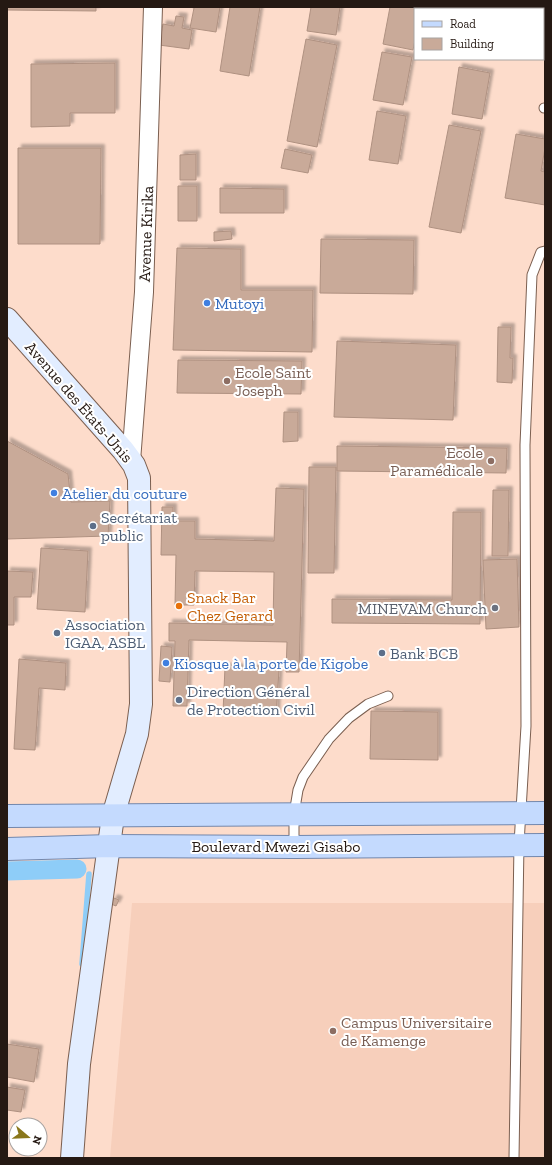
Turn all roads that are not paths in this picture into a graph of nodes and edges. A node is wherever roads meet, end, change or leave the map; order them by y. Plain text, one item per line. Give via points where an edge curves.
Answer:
1 (153, 7) edge
2 (545, 251) edge
3 (7, 319) edge
4 (131, 461) junction
5 (388, 696) dead end
6 (520, 813) junction
7 (545, 813) edge
8 (294, 814) junction
9 (7, 816) edge
10 (113, 816) junction
11 (519, 844) junction
12 (545, 844) edge
13 (110, 846) junction
14 (294, 848) junction
15 (7, 849) edge
16 (72, 1158) edge
17 (514, 1158) edge

1 - 4 street, Avenue Kirika via 144,292
2 - 6 lane via 542,252 532,275 525,445 526,726
3 - 4 street, Avenue des États-Unis
4 - 10 street, Avenue des États-Unis via 139,478 141,704 137,734
5 - 8 lane via 368,704 349,718 329,739 303,777
6 - 7 main road, Boulevard Mwezi Gisabo
6 - 8 main road, Boulevard Mwezi Gisabo
6 - 11 lane
8 - 10 main road, Boulevard Mwezi Gisabo
8 - 14 lane
9 - 10 main road, Boulevard Mwezi Gisabo
10 - 13 street, Avenue des États-Unis
11 - 12 main road, Boulevard Mwezi Gisabo
11 - 14 main road, Boulevard Mwezi Gisabo
11 - 17 lane
13 - 14 main road, Boulevard Mwezi Gisabo
13 - 15 main road, Boulevard Mwezi Gisabo
13 - 16 street, Avenue des États-Unis via 79,1064

